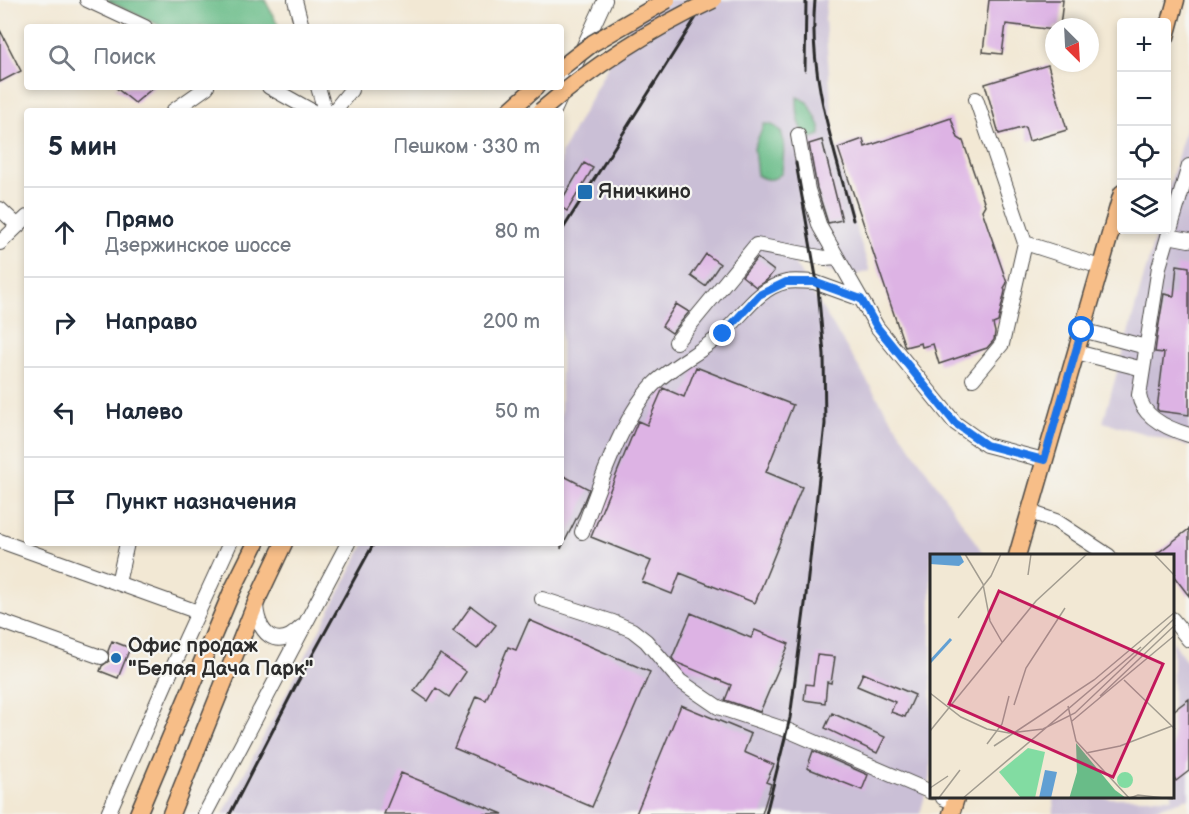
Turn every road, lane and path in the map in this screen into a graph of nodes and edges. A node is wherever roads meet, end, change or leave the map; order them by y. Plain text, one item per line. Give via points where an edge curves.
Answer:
1 (87, 0) edge
2 (295, 0) edge
3 (605, 0) edge
4 (667, 0) edge
5 (713, 0) edge
6 (1176, 0) edge
7 (1189, 2) edge
8 (1171, 21) edge
9 (139, 24) edge
10 (302, 24) edge
11 (564, 66) edge
12 (564, 89) edge
13 (203, 90) edge
14 (274, 90) edge
15 (319, 90) edge
16 (351, 90) dead end
17 (533, 90) edge
18 (564, 90) edge
19 (976, 99) dead end
20 (177, 108) edge
21 (307, 108) edge
22 (324, 108) edge
23 (336, 108) edge
24 (512, 108) edge
25 (545, 108) edge
26 (555, 108) edge
27 (798, 135) dead end
28 (1189, 166) edge
29 (0, 209) edge
30 (1117, 210) edge
31 (22, 221) edge
32 (1168, 236) junction
33 (1189, 240) edge
34 (0, 243) edge
35 (1025, 243) junction
36 (836, 257) junction
37 (1100, 267) junction
38 (861, 299) junction
39 (1082, 330) junction
40 (676, 342) dead end
41 (1146, 347) junction
42 (1076, 352) junction
43 (1143, 369) junction
44 (973, 379) dead end
45 (1189, 435) edge
46 (1044, 460) junction
47 (1029, 512) junction
48 (582, 532) dead end
49 (0, 541) edge
50 (126, 546) edge
51 (229, 546) edge
52 (254, 546) edge
53 (283, 546) edge
54 (346, 546) edge
55 (1018, 554) edge
56 (1106, 554) edge
57 (118, 583) junction
58 (542, 599) dead end
59 (256, 600) junction
60 (198, 612) junction
61 (1174, 620) edge
62 (0, 621) edge
63 (307, 621) junction
64 (1189, 640) edge
65 (96, 643) dead end
66 (930, 792) edge
67 (108, 814) edge
68 (138, 814) edge
69 (171, 814) edge
70 (205, 814) edge

1 - 9 street
2 - 10 street
3 - 12 street
4 - 11 main road, bridge via 592,43
5 - 25 main road, bridge via 604,61
6 - 7 main road
6 - 8 main road
13 - 20 street
14 - 21 street
15 - 22 street
16 - 23 street
17 - 24 main road
18 - 26 street
19 - 35 street
27 - 36 street via 808,190 820,227
28 - 32 street
29 - 31 street
30 - 37 main road
31 - 34 street
32 - 33 street
32 - 41 street
35 - 37 street
35 - 44 street via 1002,344
36 - 38 street
36 - 40 street via 756,244
37 - 39 main road
38 - 46 street via 877,327 955,423 986,445
38 - 48 street via 814,282 786,282 759,295 723,334 656,382 633,412
39 - 41 street
39 - 42 main road
41 - 43 street
42 - 43 street
42 - 46 main road
43 - 45 street via 1139,394 1143,409
46 - 47 main road
47 - 55 main road
47 - 56 street via 1056,521
49 - 57 street
50 - 57 street
51 - 60 street
52 - 68 main road
53 - 59 main road
54 - 63 street
57 - 60 street
58 - 66 street via 632,630 680,681 718,707 787,730
59 - 63 street via 260,626 275,638 286,638
59 - 69 main road
60 - 67 street
61 - 64 street
62 - 65 street via 101,657
63 - 70 street

